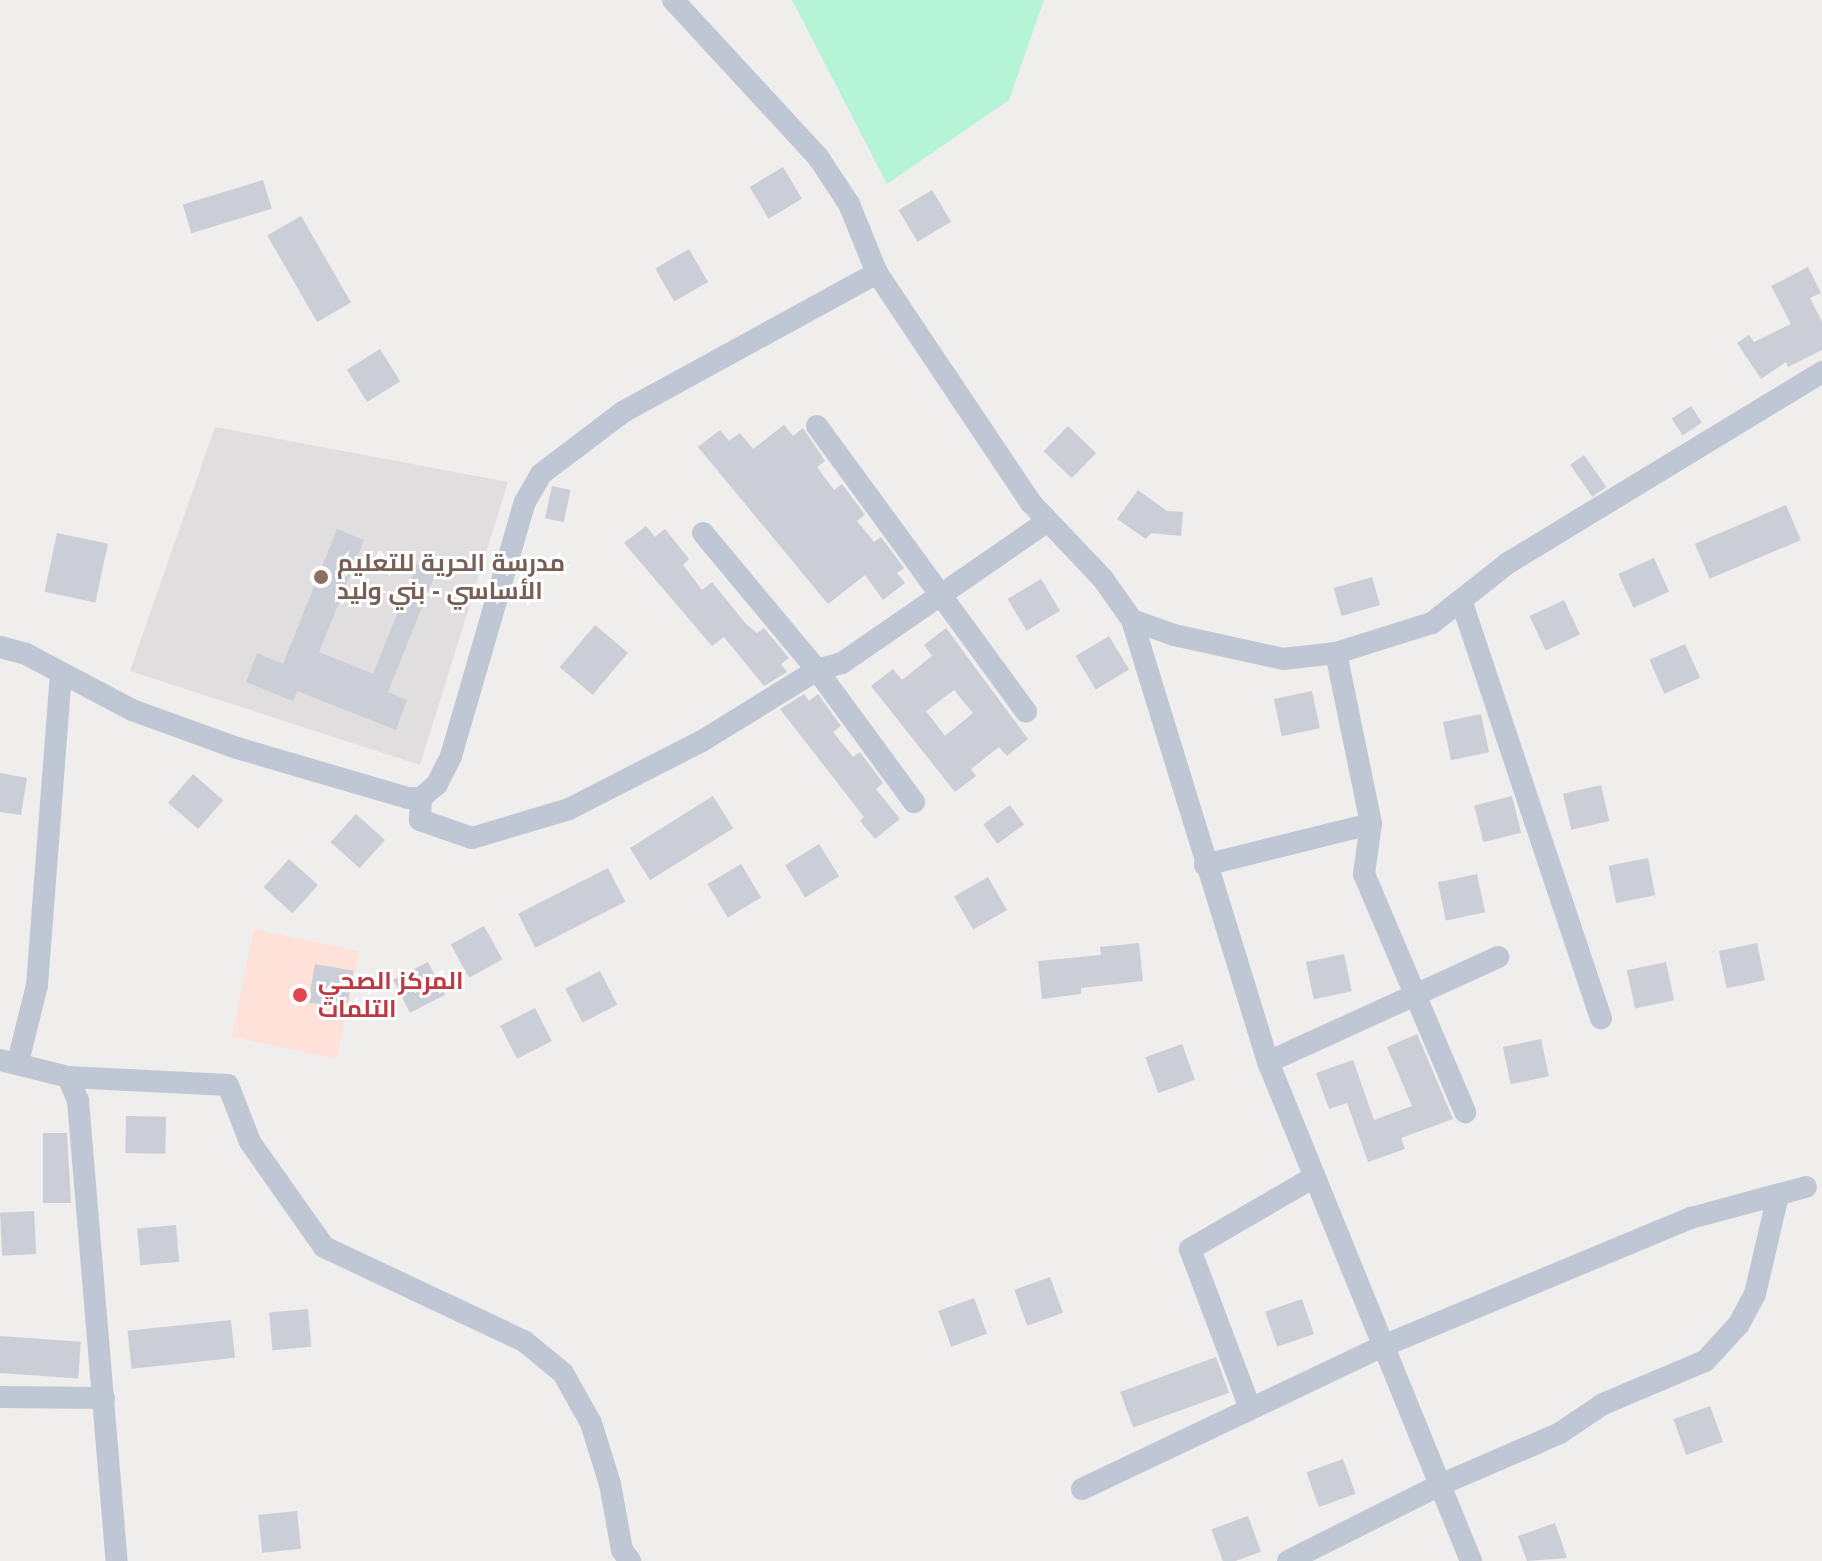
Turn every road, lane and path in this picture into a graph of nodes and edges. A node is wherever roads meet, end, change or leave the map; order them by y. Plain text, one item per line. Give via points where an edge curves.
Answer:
1 (673, 0) edge
2 (877, 273) junction
3 (1822, 372) edge
4 (817, 426) dead end
5 (1048, 521) junction
6 (703, 533) dead end
7 (943, 598) junction
8 (1462, 603) junction
9 (1132, 620) junction
10 (0, 647) edge
11 (1336, 653) junction
12 (817, 670) junction
13 (61, 673) junction
14 (1026, 712) dead end
15 (421, 798) junction
16 (914, 802) dead end
17 (1371, 824) junction
18 (1205, 865) junction
19 (1498, 957) dead end
20 (1417, 995) junction
21 (1601, 1018) dead end
22 (9, 1061) edge
23 (1268, 1062) junction
24 (68, 1077) junction
25 (1465, 1112) dead end
26 (1314, 1177) junction
27 (1806, 1187) dead end
28 (1778, 1195) junction
29 (1383, 1346) junction
30 (0, 1397) edge
31 (104, 1398) junction
32 (1250, 1408) junction
33 (1440, 1485) junction
34 (1082, 1489) dead end
35 (117, 1561) edge
36 (630, 1561) edge
37 (1288, 1561) edge
38 (1471, 1561) edge

1 - 2 street via 818,157 849,204
2 - 5 street
2 - 15 street via 623,412 541,474 525,502 451,756 437,784
3 - 8 street via 1508,563
4 - 7 street
5 - 7 street
5 - 9 street via 1103,579
6 - 12 street
7 - 12 street via 842,663
7 - 14 street
8 - 11 street via 1407,634
8 - 21 street
9 - 11 street via 1263,656 1301,659
9 - 18 street
10 - 13 street
11 - 17 street
12 - 15 street via 702,741 582,802 493,836 452,835 420,820
12 - 16 street
13 - 15 street via 132,710 237,748 370,789
13 - 22 street via 37,985
17 - 18 street
17 - 20 street via 1364,874
18 - 23 street
19 - 20 street
20 - 23 street
20 - 25 street
22 - 24 street
23 - 26 street
24 - 31 street via 78,1101
24 - 36 street via 228,1085 250,1142 324,1247 524,1341 563,1373 591,1423 622,1550
26 - 29 street
26 - 32 street via 1191,1246
27 - 28 street
28 - 29 street via 1691,1218
28 - 33 street via 1755,1294 1719,1349 1705,1361 1585,1413 1560,1433
29 - 32 street
29 - 33 street
30 - 31 street
31 - 35 street
32 - 34 street
33 - 37 street
33 - 38 street

